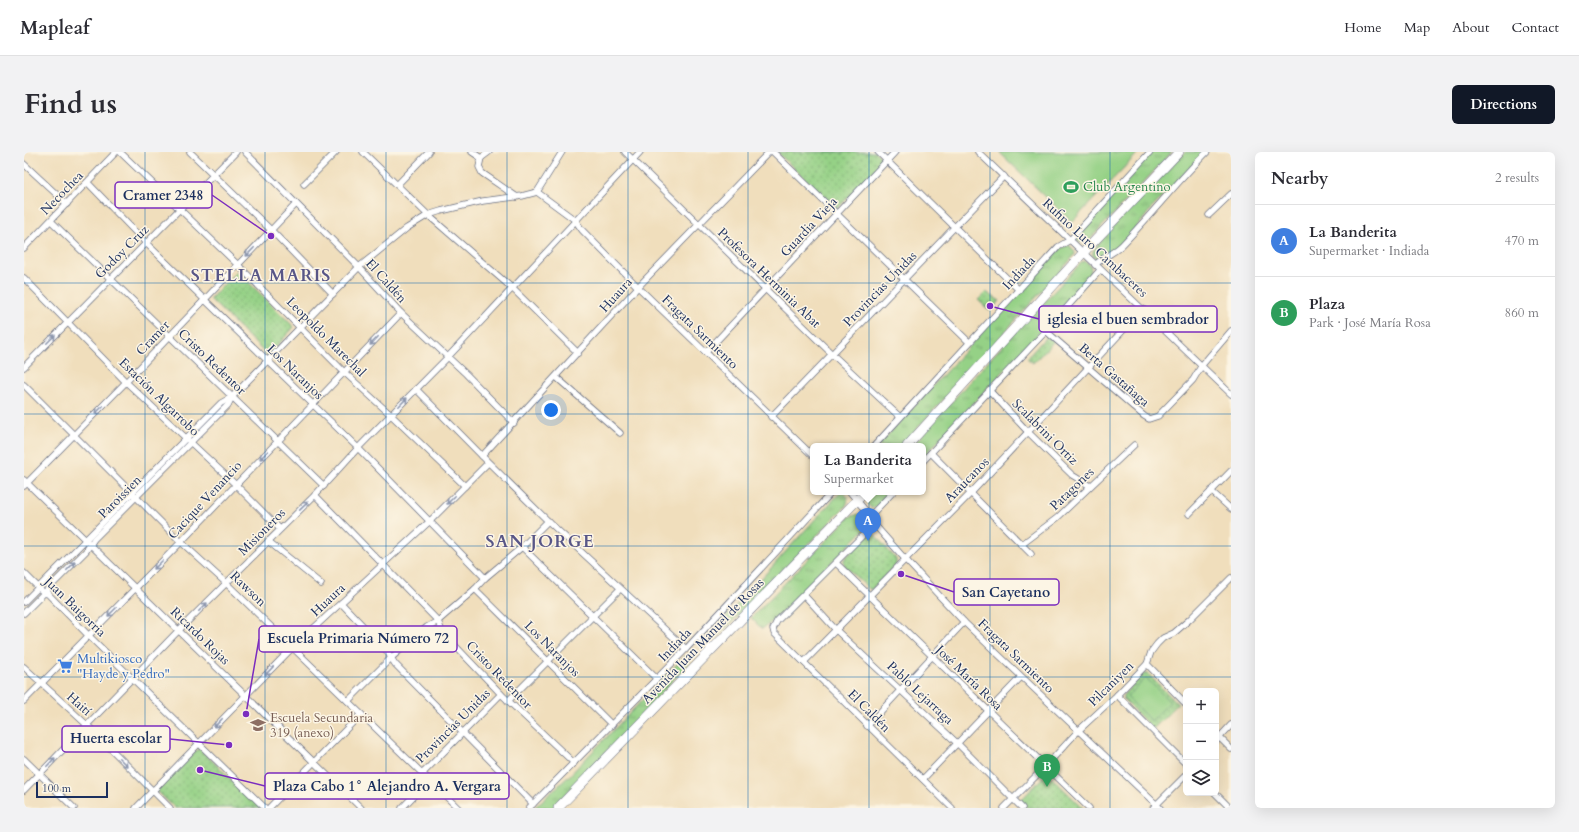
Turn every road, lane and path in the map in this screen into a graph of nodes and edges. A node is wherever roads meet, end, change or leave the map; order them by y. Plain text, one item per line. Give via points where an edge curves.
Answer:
1 (116, 152) edge
2 (120, 152) edge
3 (190, 152) edge
4 (236, 152) edge
5 (245, 152) edge
6 (336, 152) edge
7 (363, 152) edge
8 (429, 152) edge
9 (472, 152) edge
10 (489, 152) edge
11 (562, 152) edge
12 (625, 152) edge
13 (640, 152) edge
14 (769, 152) edge
15 (773, 152) edge
16 (878, 152) edge
17 (895, 152) edge
18 (978, 152) edge
19 (1150, 152) edge
20 (1178, 152) edge
21 (1207, 152) edge
22 (481, 158) junction
23 (632, 160) junction
24 (887, 160) junction
25 (24, 164) edge
26 (214, 174) junction
27 (1004, 176) junction
28 (88, 183) junction
29 (304, 184) dead end
30 (396, 185) junction
31 (537, 192) junction
32 (1231, 194) edge
33 (517, 197) junction
34 (67, 204) junction
35 (296, 204) junction
36 (180, 209) junction
37 (836, 214) junction
38 (428, 215) junction
39 (1209, 215) dead end
40 (575, 220) junction
41 (51, 221) junction
42 (698, 224) junction
43 (954, 227) junction
44 (271, 230) junction
45 (1070, 240) junction
46 (146, 243) junction
47 (24, 248) edge
48 (1083, 253) junction
49 (238, 265) junction
50 (1095, 265) junction
51 (359, 267) junction
52 (1100, 270) junction
53 (24, 278) edge
54 (111, 279) junction
55 (904, 280) junction
56 (638, 287) junction
57 (512, 288) junction
58 (765, 289) junction
59 (1019, 290) junction
60 (333, 294) junction
61 (205, 300) junction
62 (1143, 309) junction
63 (401, 313) junction
64 (68, 322) junction
65 (300, 327) junction
66 (1046, 330) junction
67 (1231, 331) edge
68 (169, 336) junction
69 (970, 342) junction
70 (706, 352) junction
71 (578, 353) junction
72 (832, 354) junction
73 (448, 358) junction
74 (267, 360) junction
75 (1202, 365) junction
76 (24, 367) edge
77 (1087, 368) junction
78 (344, 372) junction
79 (556, 377) junction
80 (126, 382) junction
81 (24, 385) edge
82 (416, 389) junction
83 (989, 390) junction
84 (1231, 394) edge
85 (232, 397) junction
86 (313, 404) junction
87 (391, 415) junction
88 (771, 417) junction
89 (900, 417) junction
90 (514, 423) junction
91 (1028, 432) junction
92 (620, 433) dead end
93 (74, 435) junction
94 (188, 441) junction
95 (277, 441) junction
96 (877, 443) edge
97 (910, 443) edge
98 (1134, 445) dead end
99 (358, 448) junction
100 (810, 453) edge
101 (931, 453) junction
102 (482, 456) junction
103 (926, 458) edge
104 (488, 463) junction
105 (1231, 471) edge
106 (25, 483) edge
107 (235, 484) junction
108 (324, 486) junction
109 (465, 486) junction
110 (1090, 486) junction
111 (1211, 491) junction
112 (970, 494) junction
113 (134, 495) junction
114 (315, 495) junction
115 (829, 495) edge
116 (853, 495) edge
117 (863, 495) edge
118 (890, 495) edge
119 (858, 501) junction
120 (1231, 509) edge
121 (1189, 514) dead end
122 (870, 516) junction
123 (430, 521) junction
124 (548, 521) junction
125 (874, 524) junction
126 (280, 529) junction
127 (87, 542) junction
128 (181, 542) junction
129 (268, 542) junction
130 (1021, 545) junction
131 (522, 546) junction
132 (1031, 554) dead end
133 (905, 559) junction
134 (383, 563) junction
135 (836, 563) junction
136 (24, 573) edge
137 (485, 578) junction
138 (1231, 578) edge
139 (226, 583) junction
140 (321, 584) dead end
141 (38, 587) junction
142 (135, 589) junction
143 (475, 589) junction
144 (620, 589) junction
145 (44, 593) junction
146 (804, 595) junction
147 (871, 596) junction
148 (24, 602) edge
149 (341, 602) junction
150 (24, 613) edge
151 (593, 616) junction
152 (438, 621) junction
153 (964, 622) junction
154 (179, 630) junction
155 (836, 630) junction
156 (88, 636) junction
157 (698, 637) junction
158 (292, 648) junction
159 (686, 649) junction
160 (712, 650) junction
161 (932, 657) junction
162 (391, 658) junction
163 (548, 661) junction
164 (804, 662) junction
165 (1147, 664) junction
166 (24, 667) edge
167 (1021, 677) junction
168 (132, 678) junction
169 (657, 679) junction
170 (41, 684) junction
171 (901, 690) junction
172 (501, 694) junction
173 (246, 695) junction
174 (1117, 695) junction
175 (24, 701) edge
176 (348, 701) junction
177 (508, 701) junction
178 (1183, 701) edge
179 (988, 711) junction
180 (361, 714) junction
181 (87, 725) junction
182 (612, 725) junction
183 (1231, 725) edge
184 (867, 726) junction
185 (1078, 731) junction
186 (462, 733) junction
187 (1219, 735) edge
188 (1219, 739) edge
189 (199, 743) junction
190 (957, 743) junction
191 (1231, 749) edge
192 (24, 759) edge
193 (1183, 761) edge
194 (314, 762) junction
195 (574, 763) junction
196 (1045, 767) junction
197 (40, 773) junction
198 (422, 774) junction
199 (1183, 778) edge
200 (429, 780) junction
201 (923, 780) junction
202 (24, 790) edge
203 (152, 791) junction
204 (1218, 796) edge
205 (1013, 799) junction
206 (531, 806) edge
207 (1156, 807) edge
208 (74, 808) edge
209 (136, 808) edge
210 (170, 808) edge
211 (265, 808) edge
212 (269, 808) edge
213 (361, 808) edge
214 (402, 808) edge
215 (458, 808) edge
216 (558, 808) edge
217 (952, 808) edge
218 (1004, 808) edge
219 (1022, 808) edge
220 (1089, 808) edge
221 (1230, 808) edge

1 - 28 street, Necochea
2 - 36 street, Leopoldo Marechal
3 - 26 street
4 - 26 street, Godoy Cruz
5 - 35 street, El Caldén
6 - 29 street
7 - 30 street
8 - 30 street
9 - 22 street
10 - 22 street
11 - 31 street
12 - 23 street, Profesora Herminia Abat
13 - 23 street
14 - 42 street, Huaura
15 - 37 street
16 - 24 street
17 - 24 street, Guardia Vieja
18 - 27 street, Rufino Luro Cambaceres
19 - 45 street, Indiada
20 - 48 main road
21 - 50 street via 1118,249
22 - 33 street via 479,166 482,173
23 - 40 street
23 - 42 street, Profesora Herminia Abat
24 - 37 street, Guardia Vieja
24 - 43 street
25 - 34 street
26 - 36 street, Godoy Cruz
26 - 44 street
27 - 43 street, Provincias Unidas
27 - 45 street, Rufino Luro Cambaceres
28 - 34 street, Necochea
28 - 46 street, Los Naranjos
30 - 38 street
31 - 33 street, Paroissien
31 - 40 street, Fragata Sarmiento
32 - 39 street
33 - 38 street, Paroissien via 483,201
34 - 41 street, Necochea
35 - 44 street, Cramer
35 - 51 street, El Caldén
36 - 46 street, Godoy Cruz
36 - 49 street, Leopoldo Marechal
37 - 55 street
37 - 58 street, Guardia Vieja
38 - 51 street, Paroissien via 396,236
38 - 57 street
40 - 56 street, Fragata Sarmiento
40 - 57 street, Misioneros via 556,244
41 - 47 street, Necochea
41 - 54 street, Cristo Redentor
42 - 56 street, Huaura
42 - 58 street, Profesora Herminia Abat
43 - 55 street, Provincias Unidas
43 - 59 street
44 -> 49 street, Cramer
44 - 60 street
45 - 48 street, Rufino Luro Cambaceres
45 - 59 street, Indiada via 1058,247
46 - 54 street, Godoy Cruz
46 - 61 street, Los Naranjos
48 - 50 street, Rufino Luro Cambaceres
48 - 97 main road
49 - 61 street, Cramer
49 - 65 street, Leopoldo Marechal
50 - 52 street, Rufino Luro Cambaceres
51 - 60 street, Paroissien
51 - 63 street, El Caldén
52 - 62 street, Rufino Luro Cambaceres
52 - 66 street
53 - 64 street, Estación Algarrobo
54 - 64 street, Godoy Cruz
54 - 68 street, Cristo Redentor
55 - 69 street
55 - 72 street, Provincias Unidas
56 - 70 street, Fragata Sarmiento
56 - 71 street, Huaura
57 - 71 street
57 - 73 street, Misioneros
58 - 70 street, Guardia Vieja
58 - 72 street, Profesora Herminia Abat
59 - 69 street, Indiada
60 - 65 street, Paroissien
61 - 68 street, Cramer
61 - 74 street, Los Naranjos
62 - 75 street, Rufino Luro Cambaceres
62 - 77 street, Araucanos
63 - 73 street, El Caldén
63 -> 78 street, Cacique Venancio
76 -> 64 street, Godoy Cruz
64 - 80 street, Estación Algarrobo
65 - 74 street, Paroissien
65 - 78 street, Leopoldo Marechal
66 - 77 street, Berta Gastañaga
66 - 83 street
67 - 75 street, Berta Gastañaga
68 - 80 street, Cramer
68 - 85 street, Cristo Redentor
69 - 89 street, Indiada
70 - 88 street, Fragata Sarmiento
71 - 79 street, Huaura
72 - 88 street, Provincias Unidas
72 - 89 street, Profesora Herminia Abat
73 - 82 street, Misioneros
73 - 90 street, El Caldén
74 - 85 street, Paroissien
74 - 86 street, Los Naranjos
75 - 77 street, Berta Gastañaga via 1193,380 1153,419 1144,416
75 - 84 street, Rufino Luro Cambaceres
77 - 91 street, Araucanos
78 - 86 street, Cacique Venancio
78 - 87 street, Leopoldo Marechal
79 - 90 street, Huaura
79 - 92 street
80 -> 93 street, Cramer
80 - 94 street, Estación Algarrobo
81 - 93 street, Rawson
87 -> 82 street, Misioneros
82 - 102 street
83 - 91 street, Scalabrini Ortiz
83 - 101 street
85 - 94 street, Paroissien via 228,405
85 - 95 street, Cristo Redentor
86 - 95 street, Cacique Venancio
86 - 99 street, Los Naranjos
87 - 99 street, Misioneros
87 - 109 street, Leopoldo Marechal
88 - 100 street, Fragata Sarmiento
89 - 96 street, Indiada
90 - 102 street, Huaura
91 - 110 street, Scalabrini Ortiz via 1072,474
91 - 112 street, Araucanos
93 - 106 street, Cramer
93 - 113 street, Rawson
94 - 107 street, Estación Algarrobo
94 - 113 street, Paroissien
95 -> 107 street, Cacique Venancio
95 - 108 street, Cristo Redentor
98 - 110 street, Patagones
99 - 108 street, Misioneros
99 - 123 street, Los Naranjos
101 - 103 street
101 - 112 street
102 - 104 street
104 - 109 street, Huaura
104 - 124 street
105 - 111 street
106 - 127 street, Ricardo Rojas
107 - 126 street, Estación Algarrobo
107 - 128 street, Cacique Venancio
108 - 114 street, Misioneros
109 -> 123 street, Huaura
110 - 130 street, Patagones via 1057,518
111 - 120 street
111 - 121 street
112 - 130 street
112 - 133 street, Araucanos
113 - 127 street, Paroissien via 94,539
113 - 128 street, Rawson
126 -> 114 street, Misioneros
114 - 134 street, Cristo Redentor
115 - 157 street, Indiada
116 - 119 street, Fragata Sarmiento
117 - 119 main road, Avenida Juan Manuel de Rosas
118 - 122 street
119 - 122 street, Fragata Sarmiento
119 - 160 main road, Avenida Juan Manuel de Rosas
122 - 125 street, Fragata Sarmiento
123 - 134 street, Huaura
123 - 137 street, Los Naranjos
124 - 131 street
124 - 144 street
125 - 133 street, Fragata Sarmiento
125 - 135 street
126 - 129 street, Misioneros
127 - 141 street, Paroissien
127 - 142 street, Ricardo Rojas
145 -> 127 street, Paroissien via 86,550
128 - 139 street, Rawson
128 -> 142 street, Cacique Venancio
129 - 139 street, Misioneros
129 - 140 street
130 - 132 street
131 - 137 street
131 - 151 street
133 - 147 street, Araucanos
133 - 153 street, Fragata Sarmiento
134 - 149 street, Huaura
134 - 152 street, Cristo Redentor
135 - 146 street
135 - 147 street, José María Rosa
136 - 141 street, Juan Baigorria
137 - 143 street
138 - 165 street, Pilcaniyen via 1190,619 1157,644
154 -> 139 street, Misioneros
139 - 158 street, Rawson
141 - 145 street, Juan Baigorria
141 - 148 street, Paroissien
142 - 154 street, Ricardo Rojas
142 -> 156 street, Cacique Venancio
143 - 152 street
143 - 163 street, Los Naranjos
144 - 151 street, Provincias Unidas
144 - 159 street
145 - 150 street, Paroissien
145 - 156 street, Juan Baigorria via 48,594
146 - 155 street, Pablo Lejarraga
146 - 164 street, El Caldén via 773,629 774,633
147 - 155 street, Araucanos
147 - 161 street, José María Rosa
149 - 158 street, Huaura
149 - 162 street
151 - 163 street, Provincias Unidas
151 - 169 street
152 - 162 street via 427,626
152 - 172 street, Cristo Redentor via 442,632
153 - 161 street
153 - 167 street, Fragata Sarmiento
154 - 168 street, Misioneros
154 - 173 street, Ricardo Rojas
155 - 164 street, Araucanos
155 - 171 street, Pablo Lejarraga
156 - 168 street, Juan Baigorria
156 - 170 street, Cacique Venancio
157 - 159 street, Indiada
157 - 160 street
158 -> 173 street, Huaura
158 - 176 street, Rawson
159 - 169 street, Indiada
160 - 216 main road, Avenida Juan Manuel de Rosas
161 - 171 street
161 - 179 street, José María Rosa
162 - 176 street
162 - 186 street
163 - 177 street, Provincias Unidas
163 - 182 street, Los Naranjos
164 - 184 street, El Caldén
165 - 174 street, Pilcaniyen
165 - 178 street
166 - 170 street, Haití
167 - 179 street
167 - 185 street, Fragata Sarmiento
168 - 181 street, Misioneros
168 - 189 street, Juan Baigorria
169 - 182 street, Indiada
170 - 175 street, Cacique Venancio
170 - 181 street, Haití
171 - 184 street
171 - 190 street, Pablo Lejarraga
172 - 177 street, Cristo Redentor
172 - 186 street, Provincias Unidas
173 -> 189 street, Huaura
173 - 194 street, Ricardo Rojas
174 - 185 street, Pilcaniyen
174 - 193 street
176 - 180 street, Rawson
177 - 195 street, Cristo Redentor
179 - 190 street
179 - 196 street, José María Rosa
180 - 194 street
180 - 198 street, Rawson
197 -> 181 street, Misioneros
181 -> 203 street, Haití
182 - 195 street, Indiada
183 - 187 street
184 - 201 street, El Caldén
185 - 196 street, Pilcaniyen
185 - 207 street, Fragata Sarmiento
186 - 198 street, Provincias Unidas
186 - 206 street
188 - 191 street
189 - 203 street, Huaura
189 - 211 street, Juan Baigorria
190 - 201 street
190 - 205 street, Pablo Lejarraga
192 - 197 street
194 - 212 street
194 - 213 street, Ricardo Rojas
195 - 206 street, Indiada
196 - 205 street, Pilcaniyen
196 - 220 street, José María Rosa
197 - 202 street, Misioneros
197 - 208 street
198 - 200 street, Rawson
199 - 207 street
200 - 214 street, Provincias Unidas
200 - 215 street, Rawson
201 - 217 street, El Caldén
203 - 209 street, Huaura
203 - 210 street, Haití
204 - 221 street
205 - 218 street, Pilcaniyen
205 - 219 street, Pablo Lejarraga

